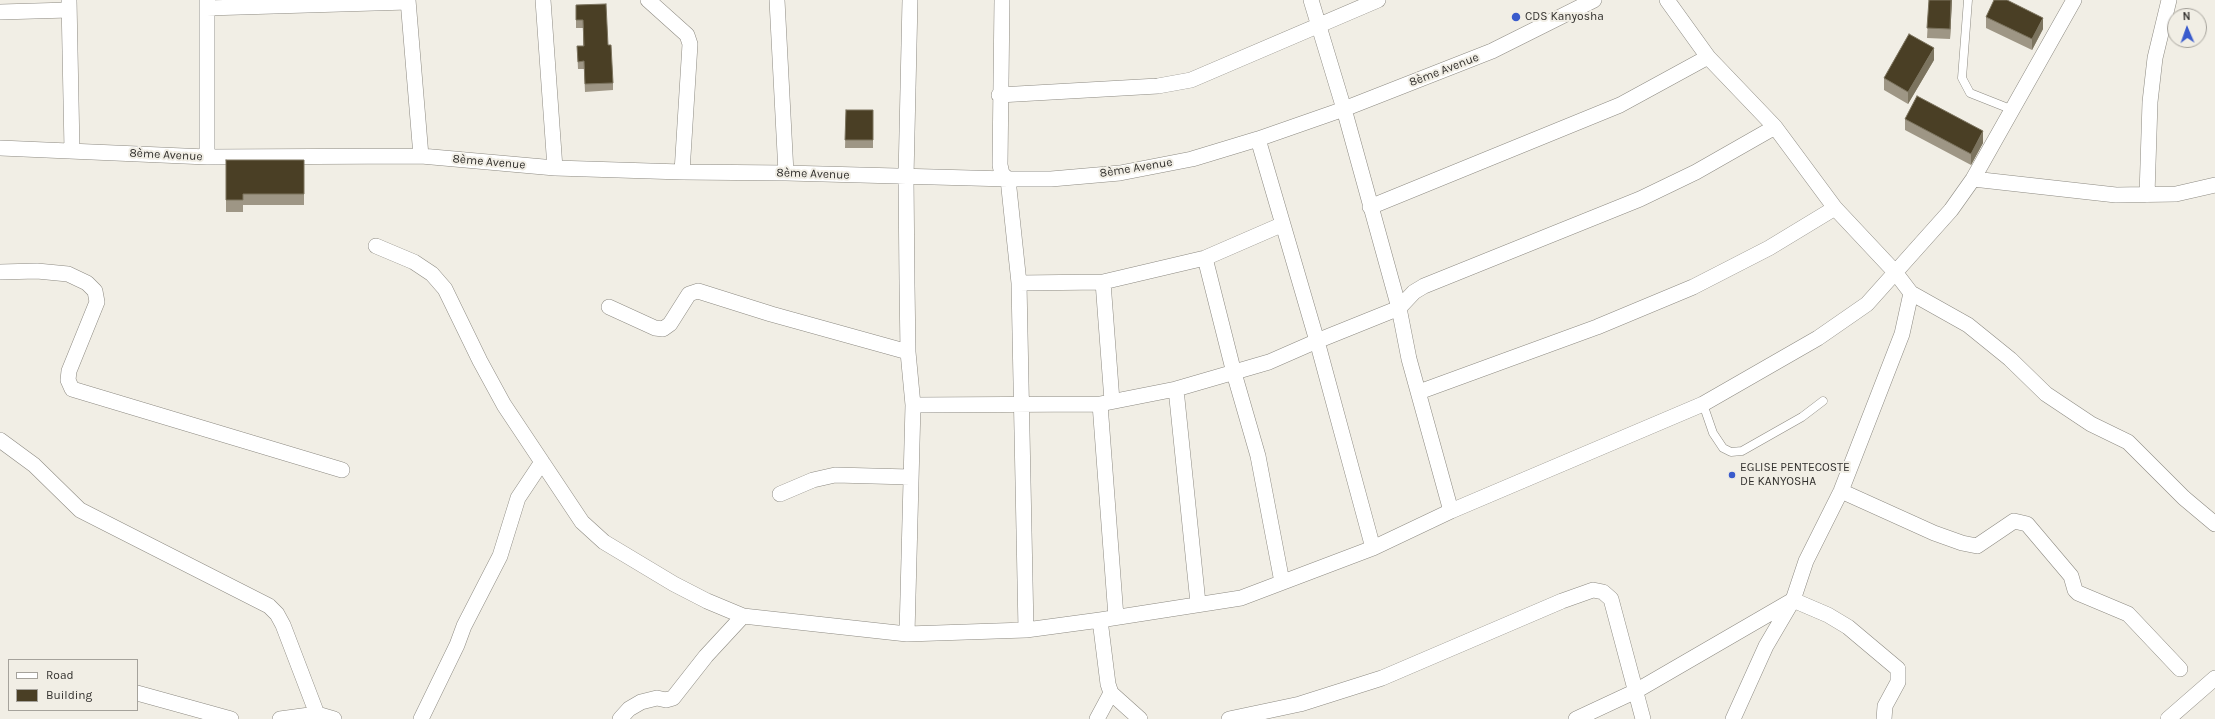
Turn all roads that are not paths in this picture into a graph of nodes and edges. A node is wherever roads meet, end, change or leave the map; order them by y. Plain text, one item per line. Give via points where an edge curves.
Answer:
1 (542, 0) edge
2 (648, 0) edge
3 (777, 0) edge
4 (910, 0) edge
5 (1002, 0) edge
6 (1311, 0) edge
7 (1378, 0) edge
8 (1594, 0) edge
9 (1666, 0) edge
10 (1968, 0) edge
11 (2074, 0) edge
12 (2169, 0) edge
13 (408, 1) edge
14 (207, 4) edge
15 (69, 5) edge
16 (0, 12) edge
17 (1319, 24) junction
18 (1708, 56) junction
19 (999, 95) junction
20 (1344, 108) junction
21 (2013, 110) junction
22 (1775, 127) junction
23 (1258, 139) junction
24 (0, 148) edge
25 (72, 150) junction
26 (421, 156) junction
27 (207, 157) junction
28 (555, 168) junction
29 (682, 172) junction
30 (786, 173) junction
31 (906, 177) junction
32 (1008, 179) junction
33 (1973, 179) junction
34 (2215, 185) edge
35 (2147, 195) junction
36 (1370, 207) junction
37 (1835, 208) junction
38 (1281, 225) junction
39 (376, 246) dead end
40 (1205, 258) junction
41 (0, 272) edge
42 (1895, 272) junction
43 (1019, 282) junction
44 (1103, 282) junction
45 (1911, 293) junction
46 (609, 307) dead end
47 (1399, 308) junction
48 (1317, 341) junction
49 (908, 352) junction
50 (1234, 373) junction
51 (1176, 389) junction
52 (1419, 392) junction
53 (1823, 401) dead end
54 (1106, 403) junction
55 (1703, 404) junction
56 (913, 405) junction
57 (1020, 406) junction
58 (0, 440) edge
59 (542, 462) junction
60 (342, 470) dead end
61 (910, 477) junction
62 (1841, 491) junction
63 (780, 494) dead end
64 (1451, 511) junction
65 (2215, 524) edge
66 (1373, 548) junction
67 (1282, 582) junction
68 (1793, 600) junction
69 (1198, 604) junction
70 (744, 616) junction
71 (1116, 617) junction
72 (1100, 620) junction
73 (1026, 630) junction
74 (907, 634) junction
75 (2180, 668) dead end
76 (2215, 678) edge
77 (1636, 691) junction
78 (138, 693) edge
79 (1111, 693) junction
80 (317, 714) junction
81 (231, 719) edge
82 (280, 719) edge
83 (334, 719) edge
84 (421, 719) edge
85 (620, 719) edge
86 (1097, 719) edge
87 (1140, 719) edge
88 (1229, 719) edge
89 (1576, 719) edge
90 (1643, 719) edge
91 (1733, 719) edge
92 (1884, 719) edge
93 (2168, 719) edge

1 - 28 street
2 - 29 street via 687,35 690,44
3 - 30 street
4 - 31 street
5 - 19 street
6 - 17 street
7 - 17 street
8 - 20 street, 8ème Avenue via 1492,51
9 - 18 street
10 - 21 lane via 1962,78 1970,93
11 - 21 street
12 - 35 street via 2155,58
13 - 14 street
13 - 26 street
14 - 27 street
15 - 16 street
15 - 25 street
17 - 19 street via 1192,80 1177,84
17 - 20 street
18 - 22 street
18 - 36 street via 1620,105
19 - 32 street via 1000,169
20 - 23 street, 8ème Avenue
20 - 36 street
21 - 33 street
22 - 37 street
22 - 47 street via 1696,172 1640,199 1424,286 1414,292
23 - 32 street, 8ème Avenue via 1192,159 1120,173 1050,179
23 - 38 street
24 - 25 street, 8ème Avenue
25 - 27 street, 8ème Avenue
26 - 27 street, 8ème Avenue
26 - 28 street, 8ème Avenue
28 - 29 street, 8ème Avenue
29 - 30 street, 8ème Avenue
30 - 31 street, 8ème Avenue
31 - 32 street, 8ème Avenue
31 - 49 street
32 - 43 street
33 - 35 street via 2116,195
33 - 42 street via 1930,235
34 - 35 street via 2176,194
36 - 47 street
37 - 42 street
37 - 52 street via 1768,248 1693,287 1598,327
38 - 40 street
38 - 48 street
39 - 59 street via 414,262 432,274 445,289 504,405
40 - 44 street
40 - 50 street
41 - 60 street via 37,270 68,274 87,283 95,291 97,302 69,371 68,380 72,389
42 - 45 street
42 - 55 street via 1867,304 1818,338
43 - 44 street
43 - 57 street
44 - 54 street
45 - 62 street via 1902,334
45 - 65 street via 1968,325 2010,359 2046,394 2091,424 2128,442 2184,498
46 - 49 street via 655,328 663,329 670,324 689,294 698,291
47 - 48 street
47 - 52 street via 1409,359
48 - 50 street via 1269,362
48 - 66 street
49 - 56 street
50 - 51 street
50 - 67 street via 1258,456
51 - 54 street
51 - 69 street
52 - 64 street
53 - 55 lane via 1802,417 1742,451 1730,452 1723,448 1713,433
54 - 57 street
54 - 71 street
55 - 64 street
56 - 57 street
56 - 61 street
57 - 73 street
58 - 80 street via 34,465 80,510 269,606 283,625
59 - 70 street via 582,522 604,542 674,584
59 - 84 street via 518,498 500,556
61 - 63 street via 835,475 813,480
61 - 74 street
62 - 68 street via 1806,561
62 - 75 street via 1934,533 1977,546 2014,521 2027,524 2071,576 2075,590 2128,614
64 - 66 street
66 - 67 street
67 - 69 street via 1241,598
68 - 77 street
68 - 91 street via 1766,646
68 - 92 street via 1848,627 1898,669 1898,682 1885,706
69 - 71 street
70 - 74 street
70 - 85 street via 706,656 673,698 641,702 629,709
71 - 72 street
72 - 73 street
72 - 79 street
73 - 74 street
76 - 93 street
77 - 88 street via 1611,598 1603,592 1592,590 1382,678 1300,704
77 - 89 street
77 - 90 street
78 - 81 street
79 - 86 street
79 - 87 street
80 - 82 street
80 - 83 street

